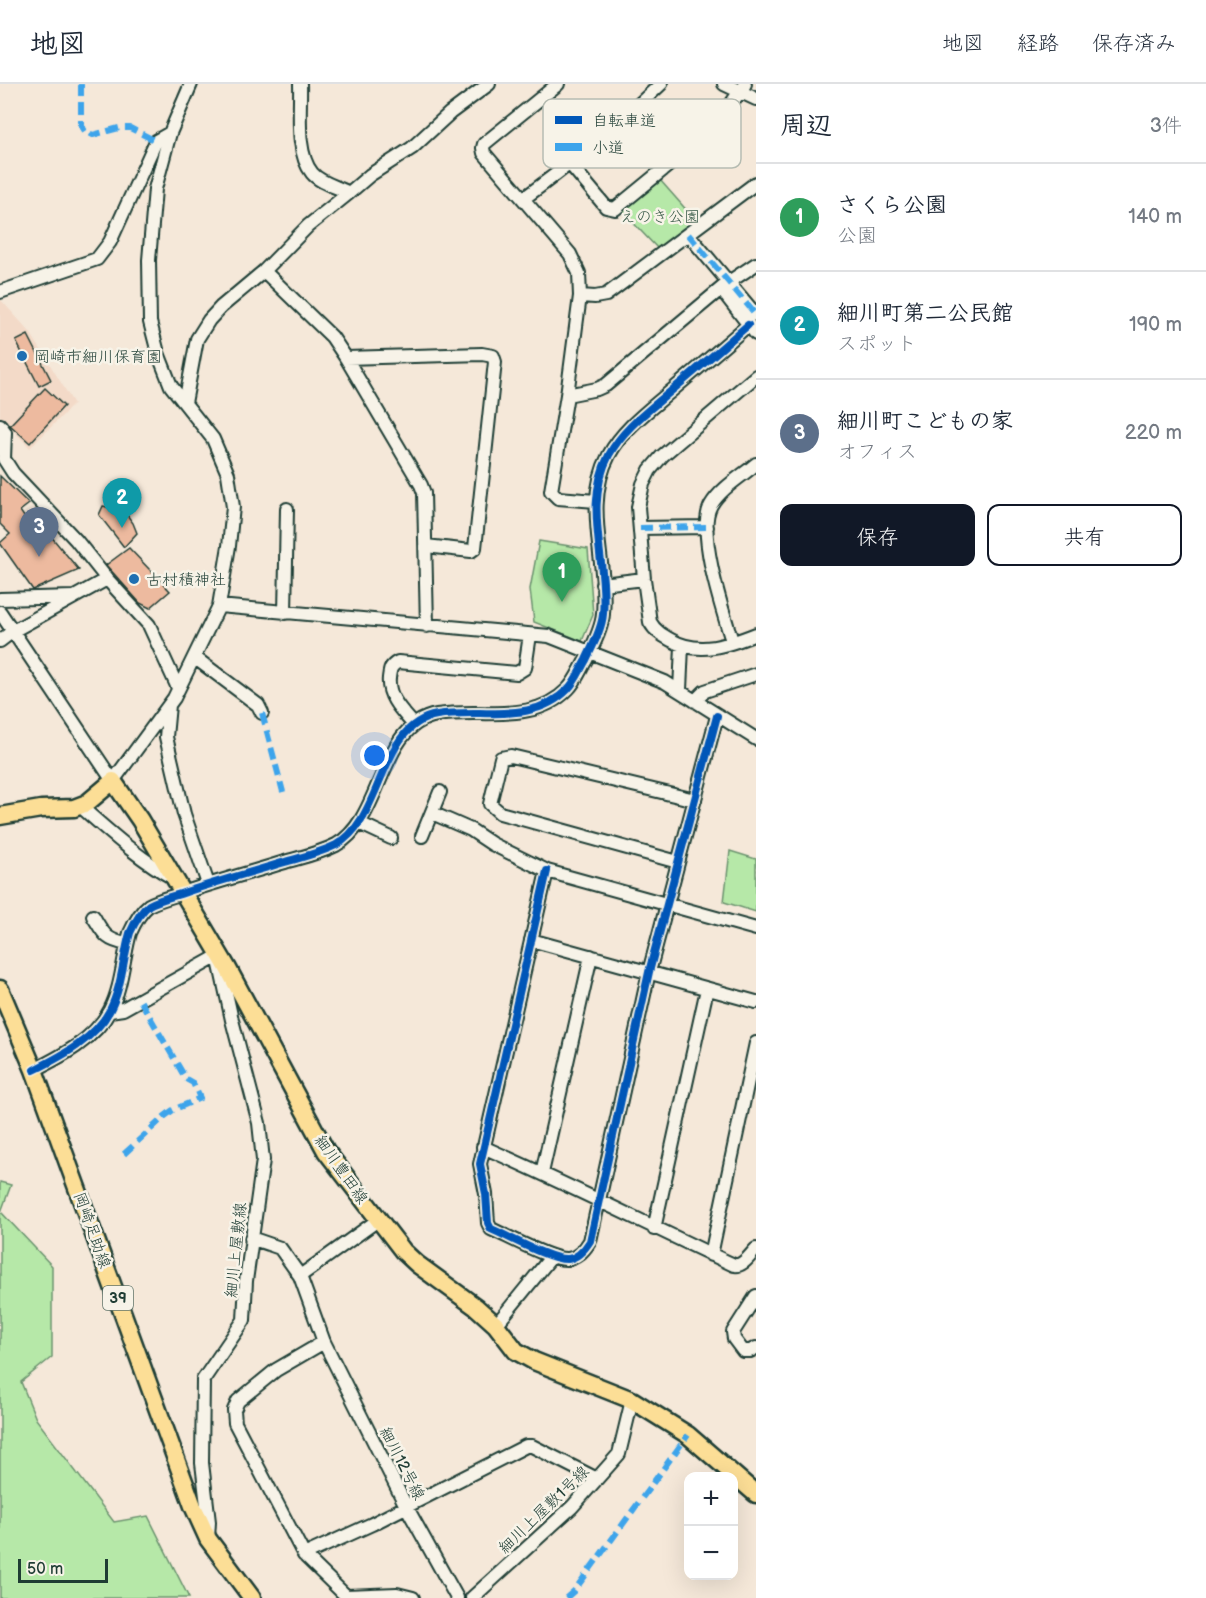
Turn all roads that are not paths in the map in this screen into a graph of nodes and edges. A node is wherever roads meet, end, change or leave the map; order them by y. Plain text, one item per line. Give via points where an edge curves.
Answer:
1 (191, 84) edge
2 (300, 84) edge
3 (489, 84) edge
4 (558, 84) edge
5 (661, 84) edge
6 (724, 84) edge
7 (743, 88) edge
8 (646, 99) edge
9 (756, 99) edge
10 (170, 133) junction
11 (565, 168) edge
12 (573, 168) edge
13 (665, 168) edge
14 (756, 183) edge
15 (349, 193) junction
16 (523, 199) junction
17 (687, 234) junction
18 (756, 264) edge
19 (264, 271) junction
20 (725, 285) junction
21 (0, 292) edge
22 (580, 296) junction
23 (753, 325) edge
24 (346, 358) junction
25 (756, 376) edge
26 (567, 395) junction
27 (185, 403) junction
28 (0, 425) edge
29 (2, 458) edge
30 (756, 464) edge
31 (596, 501) junction
32 (287, 509) dead end
33 (707, 527) junction
34 (640, 528) junction
35 (426, 546) junction
36 (106, 579) junction
37 (644, 579) junction
38 (602, 584) junction
39 (74, 597) junction
40 (0, 598) edge
41 (219, 606) junction
42 (0, 612) edge
43 (285, 613) junction
44 (428, 626) junction
45 (13, 631) junction
46 (530, 634) junction
47 (756, 634) edge
48 (0, 641) edge
49 (732, 641) junction
50 (682, 646) junction
51 (590, 652) junction
52 (194, 657) junction
53 (756, 674) edge
54 (178, 688) junction
55 (680, 690) junction
56 (695, 701) junction
57 (169, 704) junction
58 (262, 713) dead end
59 (717, 716) junction
60 (414, 724) junction
61 (756, 739) edge
62 (113, 782) junction
63 (440, 792) dead end
64 (694, 800) junction
65 (80, 806) junction
66 (432, 813) junction
67 (0, 816) edge
68 (359, 823) junction
69 (422, 836) dead end
70 (391, 838) dead end
71 (678, 862) junction
72 (547, 871) junction
73 (208, 884) junction
74 (180, 886) junction
75 (667, 904) junction
76 (93, 916) dead end
77 (756, 929) edge
78 (531, 940) junction
79 (127, 944) junction
80 (218, 956) junction
81 (591, 957) junction
82 (649, 972) junction
83 (0, 989) edge
84 (707, 989) junction
85 (756, 1002) edge
86 (110, 1011) junction
87 (756, 1043) edge
88 (34, 1070) junction
89 (483, 1147) junction
90 (542, 1173) junction
91 (598, 1201) junction
92 (378, 1220) junction
93 (654, 1229) junction
94 (251, 1238) junction
95 (756, 1249) edge
96 (711, 1255) junction
97 (552, 1256) junction
98 (300, 1276) junction
99 (756, 1296) edge
100 (496, 1325) junction
101 (324, 1342) junction
102 (756, 1348) edge
103 (632, 1400) junction
104 (597, 1479) junction
105 (756, 1494) edge
106 (406, 1506) junction
107 (208, 1539) junction
108 (304, 1555) junction
109 (252, 1598) edge
110 (413, 1598) edge
111 (457, 1598) edge
112 (472, 1598) edge

1 - 10 street
2 - 15 street via 302,153 317,178
3 - 15 street via 412,148
4 - 16 street via 484,144 484,153
5 - 8 street
6 - 7 street
7 - 9 street
10 - 21 street via 156,141 110,242 97,259
10 - 27 street via 155,189 148,260 150,322 167,378
11 - 16 street
12 - 13 street via 606,207 615,209
14 - 17 street
15 - 19 street via 308,226
16 - 22 street via 575,262
17 - 20 street
17 - 22 street via 606,295
18 - 20 street
19 - 24 street via 324,328
19 - 27 street via 220,307 201,332
20 - 23 street
20 - 26 street via 606,385
22 - 26 street
23 - 31 street via 621,437 604,468
24 - 35 street via 421,485
24 - 35 street via 493,356 475,548 471,551
25 - 34 street via 650,470 639,499
26 - 31 street via 551,492 558,498
27 - 41 street via 213,439 228,474 233,507
28 - 29 street via 5,432
29 - 36 street
30 - 33 street via 717,497 709,510
31 - 38 street
32 - 43 street
33 - 34 street
33 - 49 street via 711,565
34 - 37 street
35 - 44 street
36 - 39 street
36 - 54 street via 149,625
37 - 38 street
37 - 50 street via 650,622 659,633
38 - 51 street via 603,615
39 - 40 street
39 - 45 street
41 - 43 street
41 - 52 street
42 - 45 street
43 - 44 street
44 - 46 street
45 - 48 street
45 - 62 street
46 - 51 street via 555,638
46 - 60 street via 525,668 517,672 394,664 390,668 389,691
47 - 49 street
49 - 50 street via 703,649
50 - 55 street
51 - 55 street
51 - 60 street via 570,688 534,710 436,716
52 - 54 street
52 - 58 street via 258,705
53 - 56 street via 705,691
54 - 57 street
55 - 56 street
56 - 59 street
57 - 62 street
57 - 73 street via 166,737 184,814
59 - 61 street
59 - 64 street
60 - 68 street via 396,747
62 - 65 main road
62 - 74 main road, 細川豊田線
63 - 66 street
64 - 71 street
64 - 71 street via 511,756 501,758 490,804 500,813
65 - 67 main road
65 - 74 street
66 - 69 street
66 - 72 street
68 - 70 street
68 - 73 street via 347,838 322,851
71 - 75 street
72 - 75 street
72 - 78 street
73 - 74 street
74 - 79 street via 148,906 134,925
74 - 80 main road, 細川豊田線
75 - 77 street
75 - 82 street
76 - 79 street via 107,938
78 - 81 street
78 - 89 street
79 - 86 street
80 - 86 street via 123,1009
80 - 92 main road, 細川豊田線 via 326,1151
80 - 94 street, 細川上屋敷線 via 262,1140 263,1160
81 - 82 street
81 - 90 street
82 - 84 street
82 - 91 street
83 - 88 main road, 岡崎足助線 / 39
84 - 85 street
84 - 93 street
86 - 88 street via 73,1049
87 - 96 street
88 - 107 main road, 岡崎足助線 / 39
89 - 90 street
89 - 97 street via 480,1164 491,1229
90 - 91 street
91 - 93 street
91 - 97 street via 586,1247 568,1259
92 - 98 street
92 - 100 main road, 細川豊田線 via 409,1258
93 - 96 street
94 - 98 street, 細川12号線 via 280,1248
94 - 107 street, 細川上屋敷線 via 244,1320 203,1380 202,1463
95 - 96 street via 738,1266
97 - 100 street
98 - 101 street, 細川12号線
99 - 102 street via 733,1332 743,1351
100 - 103 main road, 細川豊田線 via 525,1357
101 - 106 street, 細川12号線
101 - 108 street via 276,1370 238,1401 234,1410 235,1423
103 - 104 street, 細川上屋敷1号線 via 619,1454
103 - 105 main road, 細川豊田線 via 688,1435
104 - 106 street via 525,1446
104 - 112 street, 細川上屋敷1号線 via 572,1507
106 - 108 street
106 - 111 street, 細川12号線
107 - 109 main road, 岡崎足助線 / 39
108 - 110 street via 346,1596

